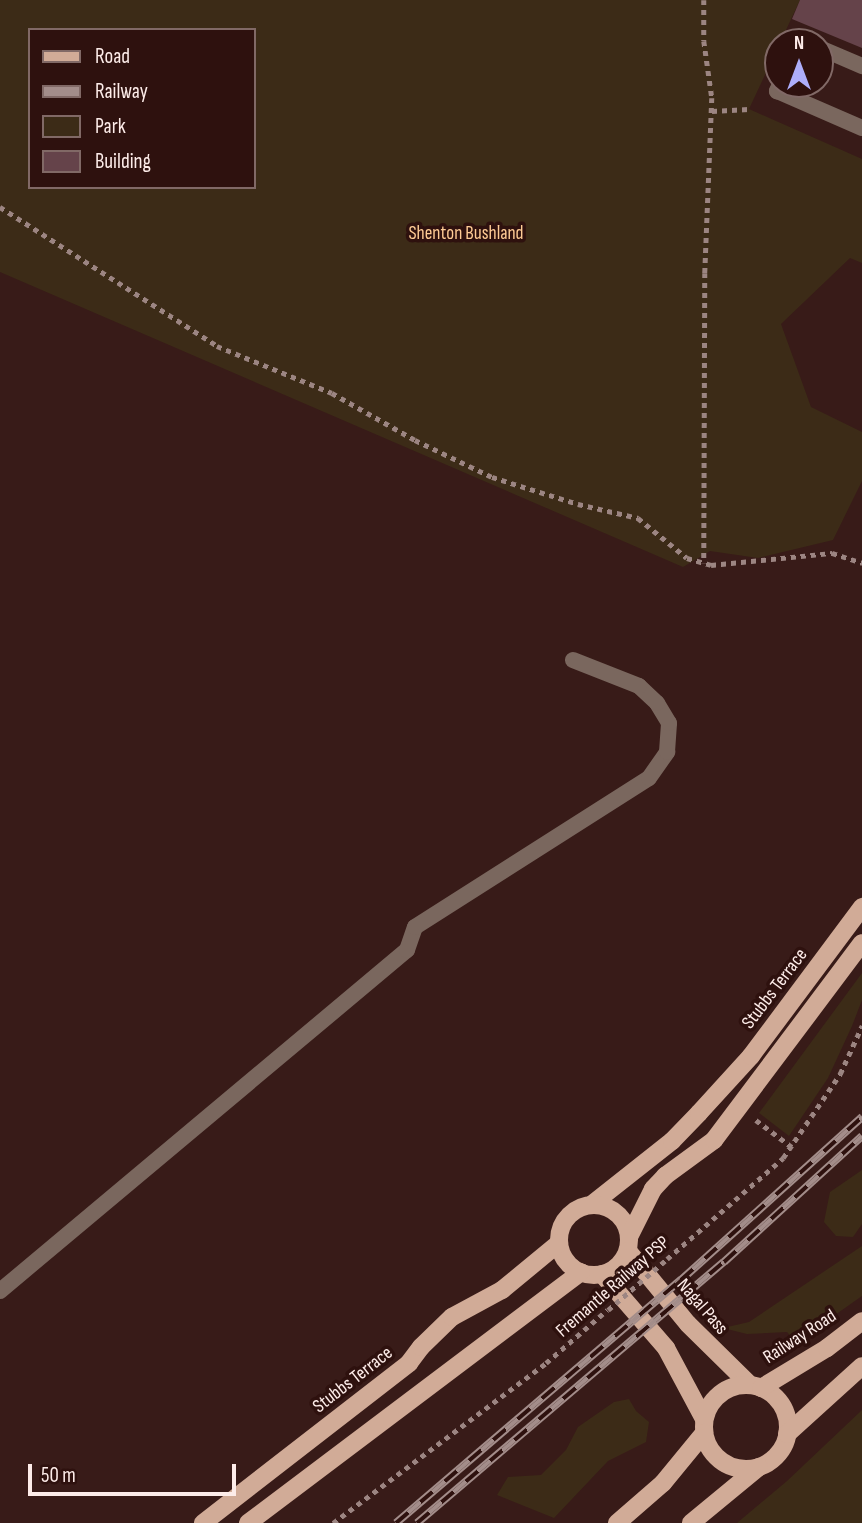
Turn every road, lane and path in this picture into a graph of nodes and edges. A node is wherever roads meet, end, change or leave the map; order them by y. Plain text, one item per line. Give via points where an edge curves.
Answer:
1 (704, 0) edge
2 (834, 54) edge
3 (862, 66) edge
4 (794, 98) edge
5 (749, 109) dead end
6 (712, 111) junction
7 (862, 128) edge
8 (0, 207) edge
9 (862, 563) edge
10 (704, 564) junction
11 (573, 660) dead end
12 (862, 907) edge
13 (862, 943) edge
14 (862, 1026) edge
15 (755, 1119) dead end
16 (792, 1147) junction
17 (592, 1205) junction
18 (559, 1243) junction
19 (629, 1244) junction
20 (581, 1272) junction
21 (602, 1274) junction
22 (0, 1291) edge
23 (862, 1321) edge
24 (862, 1366) edge
25 (756, 1387) junction
26 (704, 1426) junction
27 (787, 1434) junction
28 (759, 1467) junction
29 (203, 1523) edge
30 (248, 1523) edge
31 (333, 1523) edge
32 (617, 1523) edge
33 (691, 1523) edge

1 - 6 path
2 - 3 lane
4 - 7 lane
5 - 6 path
6 - 10 path via 705,273
8 - 10 path via 217,346 332,393 492,477 638,518 654,535
9 - 10 path via 832,553
11 - 22 lane via 639,686 657,703 669,723 667,752 649,778 415,927 407,950
12 - 17 main road, Stubbs Terrace via 751,1056 672,1141
13 - 19 main road, Stubbs Terrace via 714,1140 653,1189
14 - 16 path, Fremantle Railway PSP via 847,1062
15 - 16 path
16 - 31 path, Fremantle Railway PSP, bridge via 546,1363
17 - 18 main road via 564,1221
17 - 19 main road via 613,1210 627,1227
18 - 20 main road via 566,1261
18 - 29 main road, Stubbs Terrace via 510,1284 452,1317 409,1363
19 - 21 main road via 622,1261
19 - 25 main road, Nagal Pass via 688,1324
20 - 21 main road
20 - 30 main road
21 - 26 main road via 666,1348
23 - 25 main road, Railway Road via 827,1348
24 - 27 main road
25 - 26 main road via 726,1390 716,1398
25 - 27 main road via 774,1395 783,1406
26 - 28 main road via 707,1444 723,1463
26 - 32 main road via 663,1483
27 - 28 main road via 778,1454
28 - 33 main road

